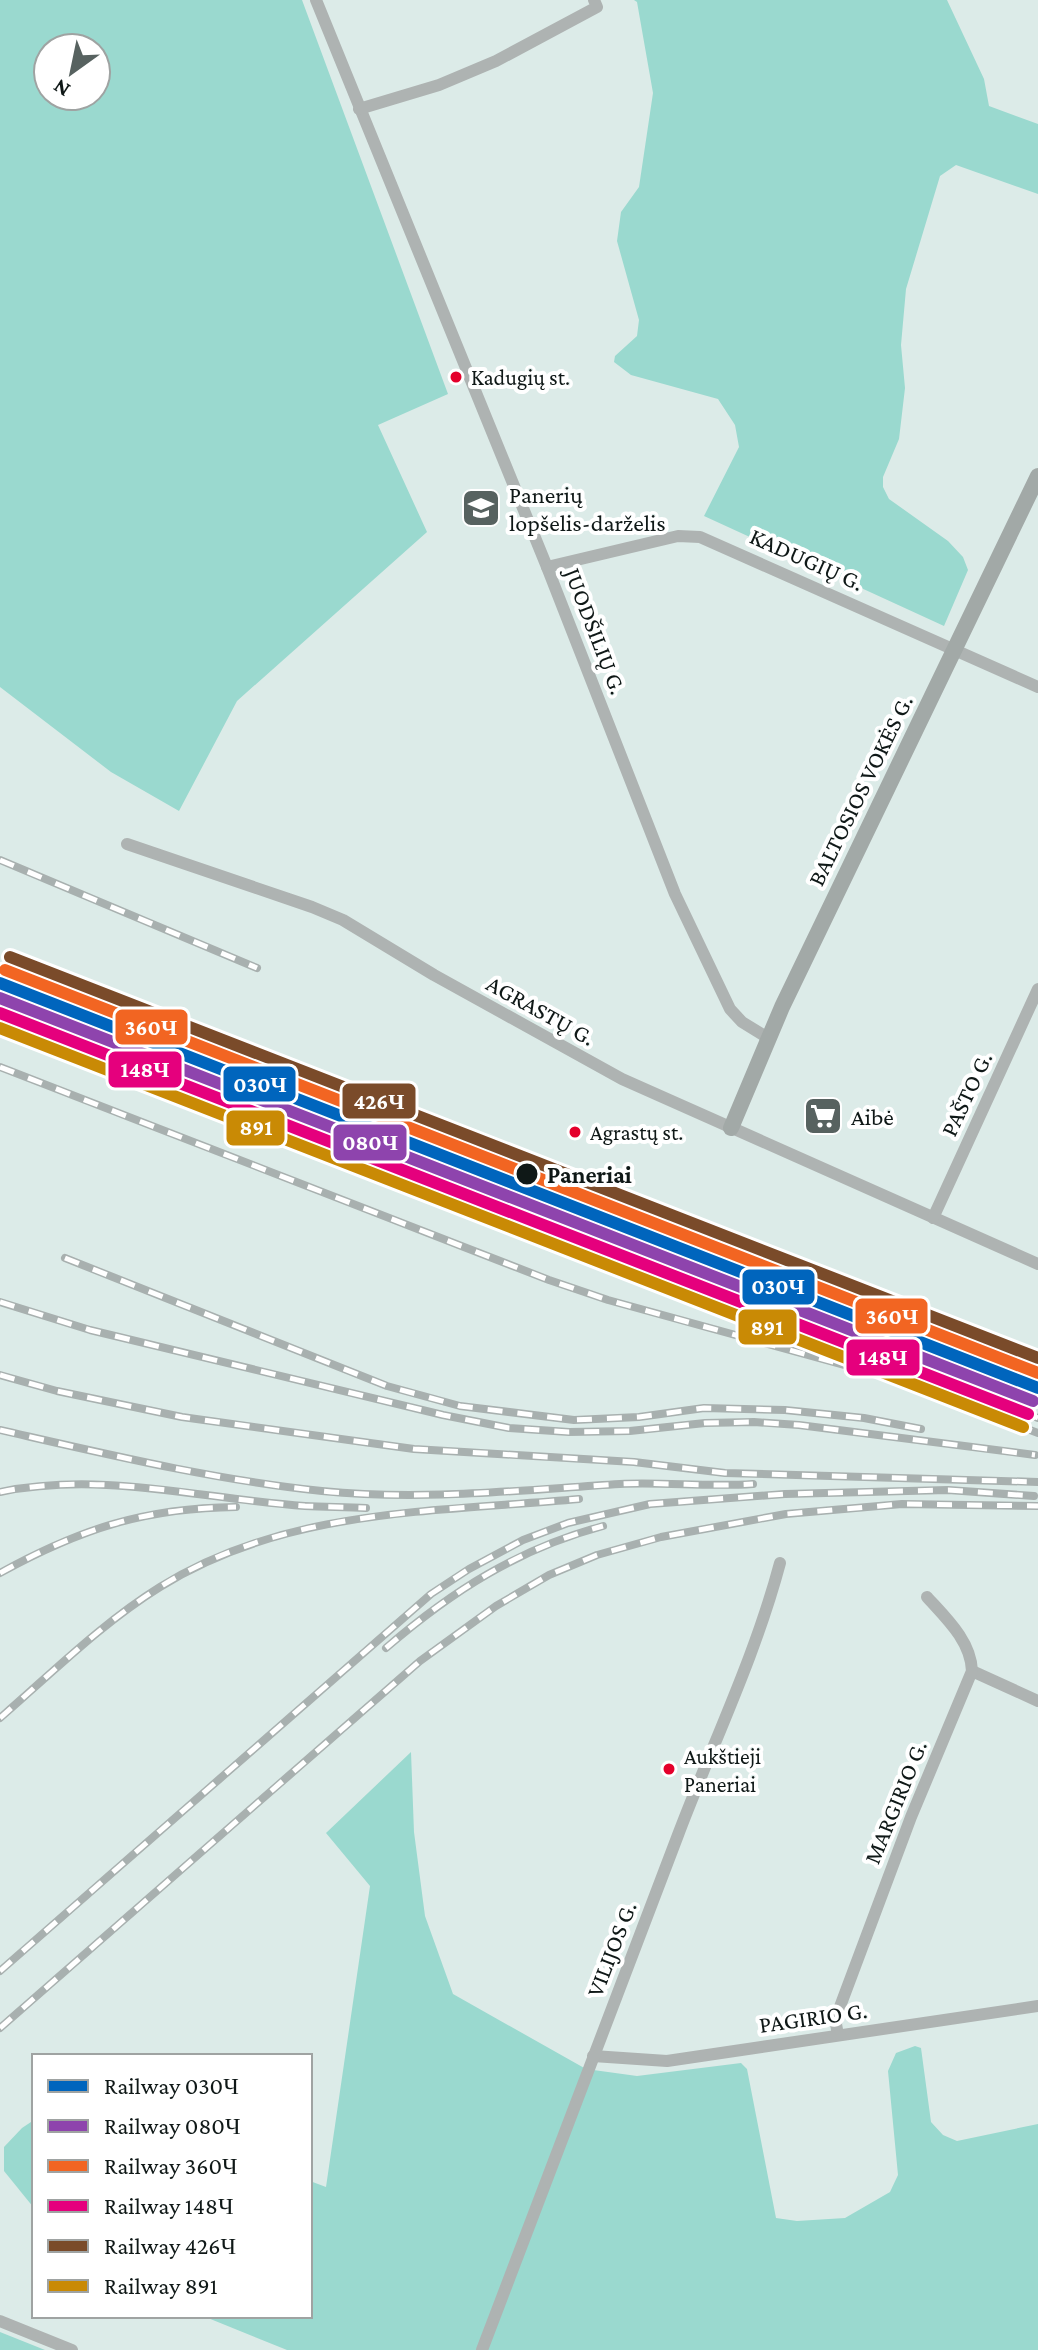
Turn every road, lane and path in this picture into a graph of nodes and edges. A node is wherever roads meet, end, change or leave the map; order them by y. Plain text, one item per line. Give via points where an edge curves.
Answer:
1 (316, 0) edge
2 (594, 0) edge
3 (359, 109) junction
4 (1038, 476) edge
5 (547, 567) junction
6 (954, 650) junction
7 (1038, 687) edge
8 (127, 844) dead end
9 (1038, 989) edge
10 (768, 1038) junction
11 (731, 1128) junction
12 (933, 1218) junction
13 (1038, 1264) edge
14 (780, 1563) dead end
15 (927, 1597) dead end
16 (972, 1671) junction
17 (1038, 1701) edge
18 (1038, 2006) edge
19 (838, 2035) junction
20 (593, 2056) junction
21 (0, 2321) edge
22 (72, 2350) edge
23 (482, 2350) edge

1 - 3 street, JUODŠILIŲ G.
2 - 3 street via 597,7 496,61
3 - 5 street, JUODŠILIŲ G.
4 - 6 main road, BALTOSIOS VOKĖS G.
5 - 6 street, KADUGIŲ G. via 678,536 700,537
5 - 10 street, JUODŠILIŲ G. via 675,894 730,1009
6 - 7 street, KADUGIŲ G.
6 - 10 main road, BALTOSIOS VOKĖS G.
8 - 11 street, AGRASTŲ G. via 343,920 564,1049
9 - 12 street, PAŠTO G.
10 - 11 main road, BALTOSIOS VOKĖS G.
11 - 12 street, AGRASTŲ G.
12 - 13 street, AGRASTŲ G.
14 - 20 street, VILIJOS G. via 751,1652
15 - 16 street via 954,1627 971,1657
16 - 17 street
16 - 19 street, MARGIRIO G. via 838,2012
18 - 19 street, PAGIRIO G.
19 - 20 street, PAGIRIO G. via 667,2061
20 - 23 street, VILIJOS G.
21 - 22 street

